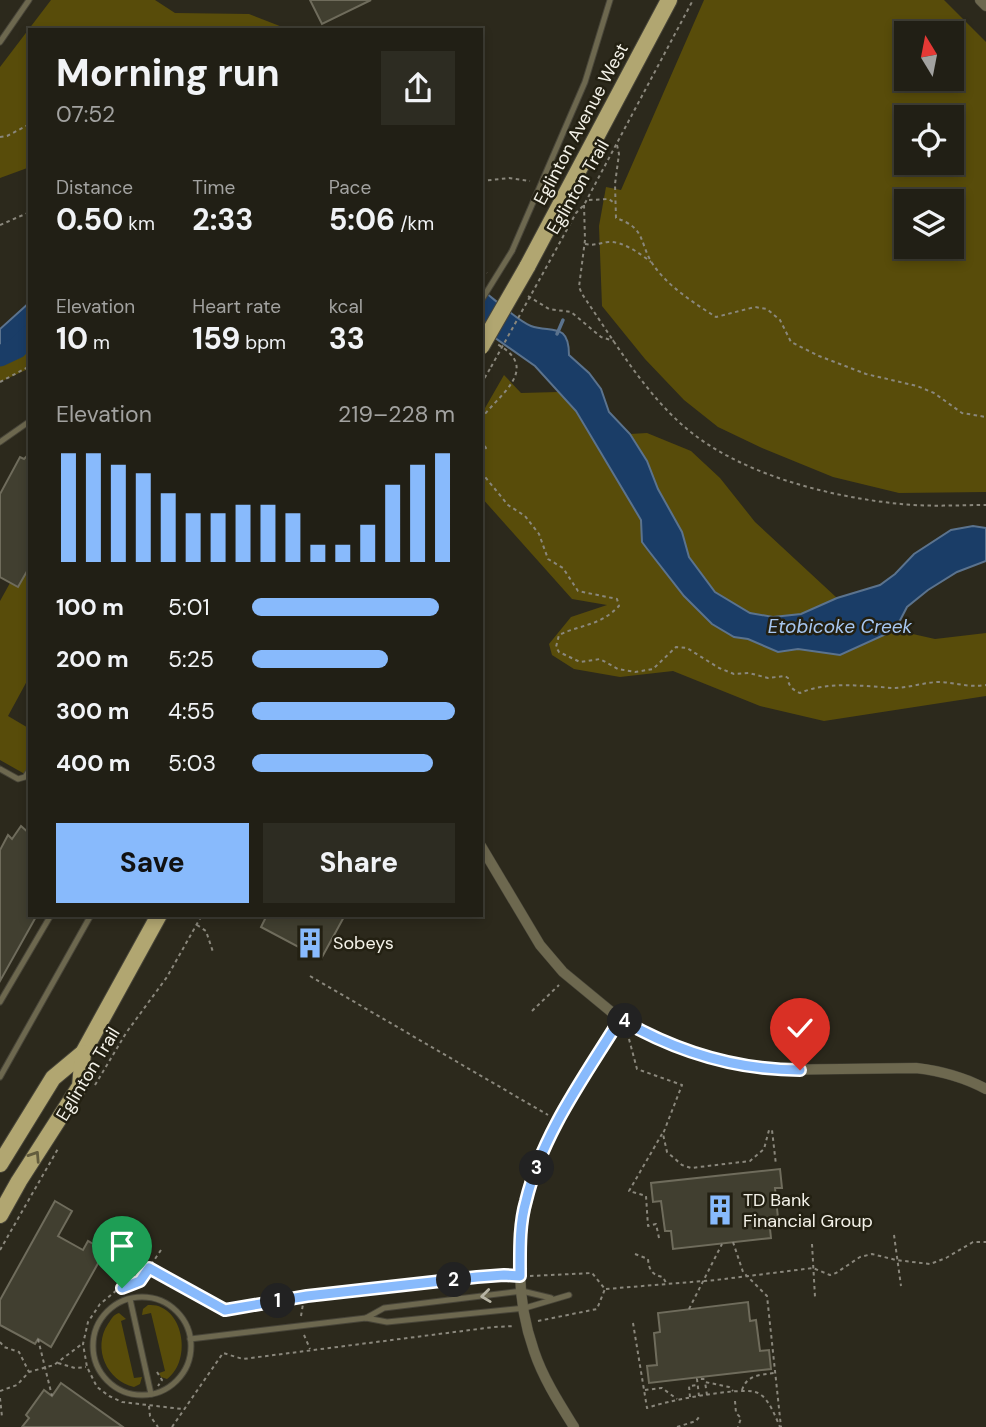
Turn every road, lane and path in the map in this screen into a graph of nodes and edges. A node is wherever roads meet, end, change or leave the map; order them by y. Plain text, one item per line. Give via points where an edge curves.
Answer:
1 (29, 0) edge
2 (610, 0) edge
3 (669, 0) edge
4 (693, 0) edge
5 (980, 0) edge
6 (986, 6) edge
7 (0, 42) edge
8 (28, 125) edge
9 (0, 137) edge
10 (617, 145) junction
11 (483, 181) edge
12 (530, 181) dead end
13 (587, 200) junction
14 (615, 203) junction
15 (584, 205) junction
16 (28, 213) edge
17 (0, 225) edge
18 (584, 244) junction
19 (652, 263) junction
20 (483, 298) edge
21 (537, 301) dead end
22 (615, 342) junction
23 (483, 344) edge
24 (514, 355) dead end
25 (28, 367) edge
26 (483, 381) edge
27 (0, 382) edge
28 (483, 417) edge
29 (986, 417) edge
30 (28, 422) edge
31 (0, 442) edge
32 (483, 474) edge
33 (986, 505) edge
34 (986, 685) edge
35 (0, 769) edge
36 (28, 772) edge
37 (483, 849) edge
38 (50, 917) edge
39 (90, 917) edge
40 (158, 917) edge
41 (201, 917) edge
42 (197, 925) junction
43 (213, 952) dead end
44 (310, 976) dead end
45 (568, 976) junction
46 (0, 1002) edge
47 (532, 1011) dead end
48 (620, 1019) junction
49 (83, 1053) junction
50 (0, 1077) edge
51 (96, 1084) dead end
52 (986, 1089) edge
53 (558, 1121) junction
54 (663, 1134) junction
55 (61, 1143) dead end
56 (0, 1164) edge
57 (776, 1166) dead end
58 (0, 1214) edge
59 (894, 1235) dead end
60 (659, 1238) dead end
61 (102, 1241) dead end
62 (733, 1242) dead end
63 (986, 1242) edge
64 (722, 1244) dead end
65 (812, 1244) dead end
66 (0, 1250) edge
67 (161, 1250) dead end
68 (635, 1254) dead end
69 (896, 1260) junction
70 (111, 1266) dead end
71 (149, 1268) junction
72 (813, 1268) junction
73 (520, 1276) junction
74 (749, 1276) junction
75 (667, 1284) junction
76 (901, 1286) dead end
77 (605, 1289) junction
78 (117, 1290) junction
79 (522, 1291) junction
80 (569, 1294) dead end
81 (815, 1297) dead end
82 (130, 1298) junction
83 (554, 1298) junction
84 (525, 1308) junction
85 (689, 1309) dead end
86 (366, 1318) junction
87 (633, 1323) dead end
88 (528, 1324) junction
89 (38, 1339) dead end
90 (190, 1339) junction
91 (0, 1342) edge
92 (83, 1344) junction
93 (57, 1363) junction
94 (87, 1367) junction
95 (29, 1372) junction
96 (776, 1373) junction
97 (705, 1382) junction
98 (698, 1385) junction
99 (644, 1390) junction
100 (0, 1391) edge
101 (741, 1391) junction
102 (734, 1392) junction
103 (151, 1394) junction
104 (52, 1396) dead end
105 (699, 1396) junction
106 (707, 1396) junction
107 (0, 1398) edge
108 (690, 1398) junction
109 (677, 1399) junction
110 (735, 1401) dead end
111 (149, 1405) junction
112 (184, 1410) junction
113 (2, 1417) dead end
114 (699, 1417) dead end
115 (158, 1427) edge
116 (172, 1427) edge
117 (574, 1427) edge
118 (677, 1427) edge
119 (738, 1427) edge
120 (781, 1427) edge

1 - 7 lane
2 - 20 lane, bridge via 585,82 512,251
3 - 23 main road, Eglinton Avenue West, bridge
4 - 10 path, Eglinton Trail
5 - 6 street
8 - 9 path
10 - 13 path, Eglinton Trail
10 - 14 path
11 - 12 path
13 - 14 path
13 - 15 path, Eglinton Trail
14 - 19 path via 616,218 642,236
15 - 18 path
15 - 26 path, Eglinton Trail, bridge
16 - 17 path
18 - 19 path via 614,243 635,250
18 - 22 path via 579,286
19 - 29 path via 692,302 716,317 755,307 767,309 780,320 791,342 800,347 866,374 917,386 962,413
21 - 22 path via 550,309 571,312 601,337
22 - 33 path via 634,371 686,428 722,453 766,473 853,498 903,505
24 - 28 path via 517,367 508,390
25 - 27 path
30 - 31 lane
32 - 34 path via 508,505 525,516 548,559 564,568 578,592 617,599 620,606 596,623 559,635 559,652 580,662 600,659 635,672 653,668 676,647 687,648 734,674 785,676 800,693 815,686
35 - 36 lane via 18,779
37 - 45 street via 540,945
38 - 46 lane
39 - 50 lane
40 - 49 main road
41 - 42 path, Eglinton Trail
42 - 43 path via 206,930
42 - 51 path, Eglinton Trail
44 - 53 path
45 - 47 path
45 - 48 street
48 - 52 street via 682,1049 766,1070 916,1068 939,1071
48 - 53 street
48 - 54 path via 638,1069 682,1085
49 - 56 main road via 53,1078
58 -> 49 main road via 80,1086
53 - 73 street via 525,1202
54 - 57 path via 667,1152 691,1168 750,1161 764,1149 772,1130
54 - 60 path via 629,1191 646,1196 648,1226 656,1224
55 - 66 path, Eglinton Trail
59 - 69 path
61 - 71 path
62 - 74 path via 743,1272
63 - 69 path via 972,1242 930,1264
64 - 85 path, bridge
65 - 72 path
67 - 71 path
68 - 75 path via 648,1259 649,1268
69 - 72 path via 872,1254 830,1275
69 - 76 path
70 - 78 path
71 - 73 path via 225,1310 307,1296
71 - 78 path via 140,1281
72 - 74 path
72 - 81 path
73 - 77 path via 592,1273
73 - 79 street
74 - 75 path
74 - 96 path via 767,1296
75 - 77 path
77 - 88 path via 597,1309
78 - 92 path via 88,1322
79 - 83 lane
79 - 84 street
79 -> 86 lane via 384,1308
80 - 83 lane
82 - 90 lane via 162,1301 176,1311
82 - 103 lane
82 - 103 lane via 102,1317 92,1349 96,1365 118,1390
83 - 84 lane
84 - 86 lane via 387,1322
84 - 88 street
86 - 90 lane
87 - 99 path
88 - 112 path via 243,1359 223,1353
88 - 117 street via 534,1351
89 - 104 path, bridge
90 - 103 lane via 186,1368 165,1389
91 - 95 path via 19,1352
92 - 93 path
92 - 94 path
93 - 94 path
93 - 95 path
94 - 111 path via 97,1387 109,1396
95 - 100 path via 17,1385
96 - 101 path via 749,1378
96 - 120 path
97 - 98 path via 705,1378 697,1379
97 - 102 path
97 - 106 path
98 - 105 path
98 - 108 path via 689,1386
99 - 109 path via 662,1388
99 - 109 path via 647,1408
101 - 102 path
101 - 120 path via 757,1392 766,1400
102 - 106 path
105 - 106 path
105 - 108 path
107 - 113 path
108 - 109 path
110 - 119 path via 741,1418
111 - 112 path
111 - 115 path
112 - 116 path
114 - 118 path

